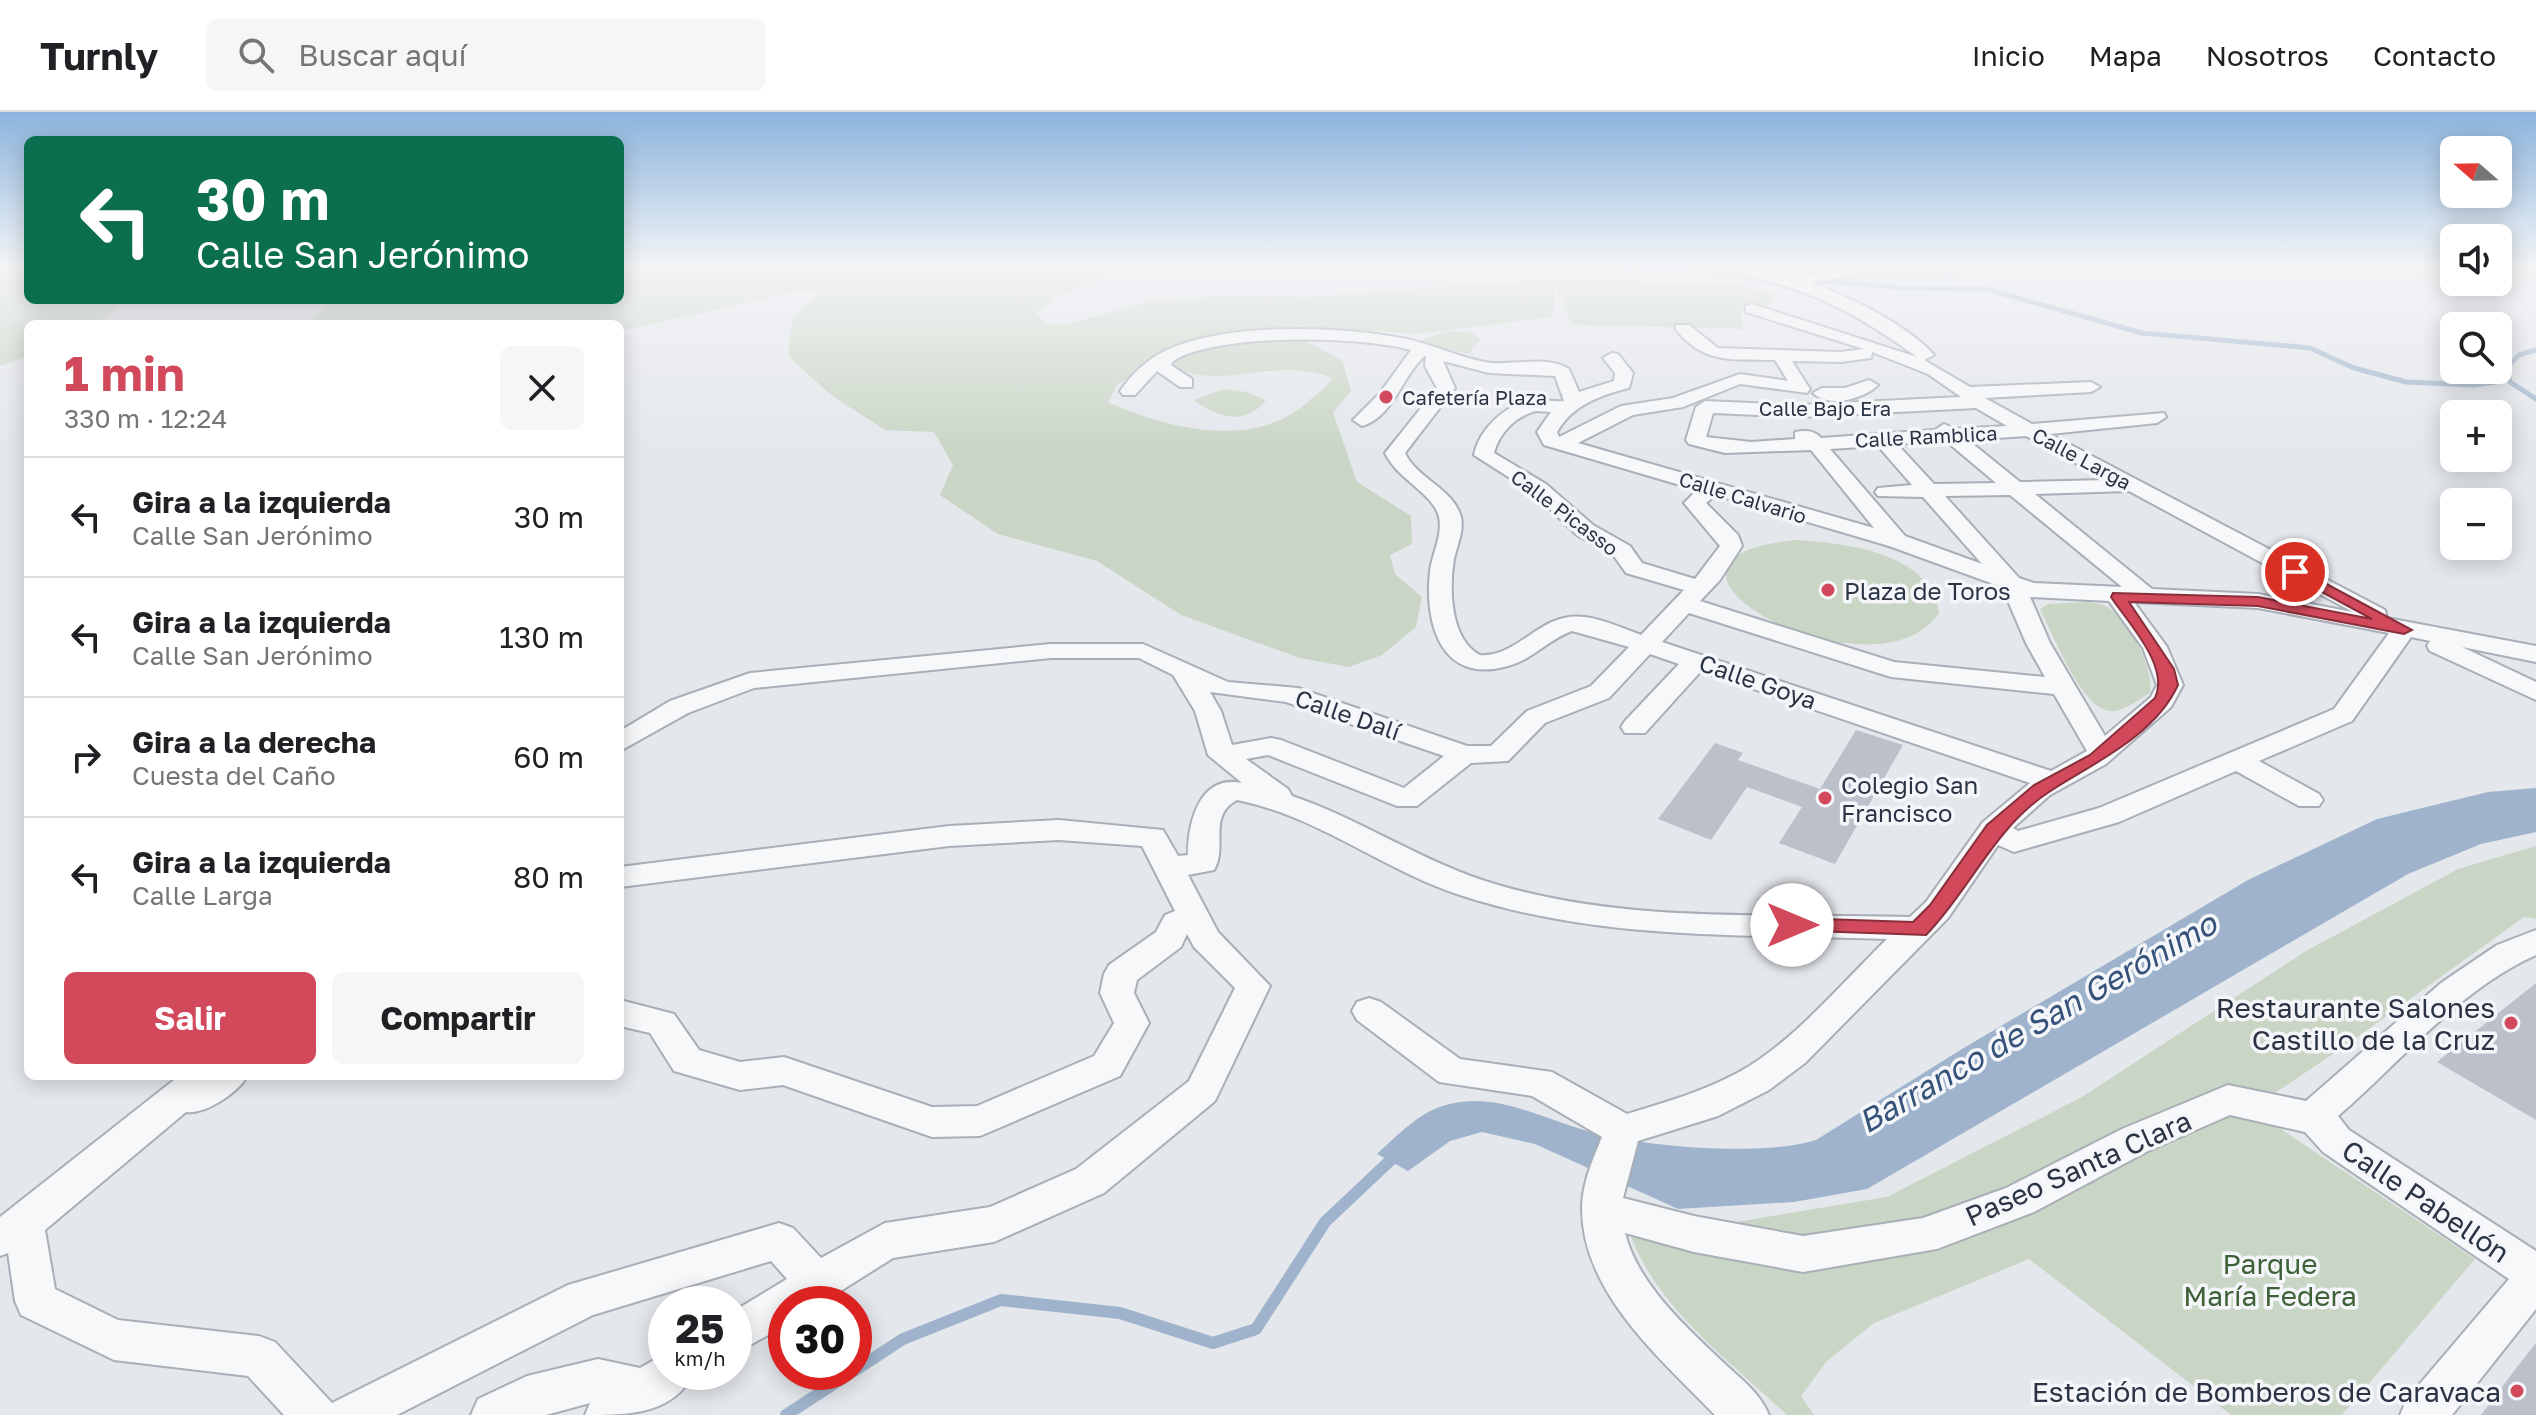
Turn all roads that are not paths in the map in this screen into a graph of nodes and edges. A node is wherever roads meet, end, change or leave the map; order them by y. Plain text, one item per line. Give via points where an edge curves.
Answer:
1 (1805, 327) edge
2 (1817, 327) edge
3 (1883, 327) edge
4 (1683, 328) dead end
5 (1830, 335) junction
6 (1876, 348) junction
7 (1428, 352) junction
8 (1779, 353) junction
9 (1165, 358) junction
10 (1612, 358) dead end
11 (1934, 370) junction
12 (1186, 383) dead end
13 (1869, 385) dead end
14 (2091, 387) dead end
15 (1801, 389) junction
16 (1129, 391) dead end
17 (1973, 398) junction
18 (1570, 405) junction
19 (1914, 408) junction
20 (2157, 417) dead end
21 (1362, 420) dead end
22 (1726, 429) dead end
23 (2029, 430) junction
24 (1950, 435) junction
25 (1696, 440) joint
26 (1883, 440) junction
27 (1813, 442) junction
28 (1561, 444) junction
29 (2132, 484) junction
30 (1713, 487) junction
31 (2011, 488) junction
32 (1927, 490) junction
33 (1885, 492) dead end
34 (1897, 541) junction
35 (2013, 585) junction
36 (2052, 592) junction
37 (1693, 596) junction
38 (2118, 597) junction
39 (2148, 597) junction
40 (2025, 613) junction
41 (2404, 630) junction
42 (1648, 643) junction
43 (2536, 654) edge
44 (1697, 660) junction
45 (1185, 674) junction
46 (2062, 687) junction
47 (2536, 692) edge
48 (1635, 727) dead end
49 (624, 741) edge
50 (2101, 752) junction
51 (1464, 754) junction
52 (1222, 755) junction
53 (2235, 759) junction
54 (2055, 782) junction
55 (2309, 800) dead end
56 (1292, 806) junction
57 (1994, 829) junction
58 (1160, 852) junction
59 (624, 877) edge
60 (1193, 916) junction
61 (1918, 929) junction
62 (2536, 942) edge
63 (1369, 1011) dead end
64 (624, 1014) edge
65 (200, 1080) edge
66 (222, 1080) edge
67 (2319, 1122) junction
68 (132, 1135) junction
69 (1613, 1164) junction
70 (12, 1230) edge
71 (2536, 1276) edge
72 (817, 1283) junction
73 (752, 1323) edge
74 (640, 1392) edge
75 (315, 1415) edge
76 (350, 1415) edge
77 (494, 1415) edge
78 (1746, 1415) edge
79 (2423, 1415) edge

1 - 5 street, Calle Larga
2 - 5 street
3 - 11 street via 1939,365
4 - 8 street via 1714,353
5 - 6 street, Calle Larga
6 - 8 street via 1856,357
6 - 11 street, Calle Larga
7 - 9 street via 1397,342 1277,334 1234,338
7 - 18 street via 1493,369 1557,369 1563,373
7 - 21 street
7 - 42 street, Calle Goya via 1446,388 1395,453 1449,514 1441,602 1453,644 1465,659 1497,660 1570,621
8 - 15 street
9 - 12 street via 1162,367 1167,374
9 - 16 street via 1145,369
10 - 18 street via 1624,373 1623,384
11 - 17 street, Calle Larga
13 - 15 street via 1859,386 1854,394
14 - 17 street, Calle Bajo Era
15 - 28 street via 1740,379 1677,403 1628,410
17 - 19 street, Calle Bajo Era
17 - 23 street, Calle Larga
18 - 28 street via 1547,432 1551,441
18 - 37 street, Calle Picasso via 1519,410 1491,435 1484,455 1539,488 1585,530 1622,551 1634,568
19 - 24 street
19 - 25 street, Calle Bajo Era via 1705,407
20 - 23 street, Calle Ramblica
22 - 27 street via 1810,437
23 - 24 street, Calle Ramblica
23 - 29 street, Calle Larga
24 - 26 street, Calle Ramblica
24 - 31 street
25 - 27 street, Calle Ramblica via 1751,448
26 - 27 street, Calle Ramblica
26 - 32 street
27 - 34 street
28 - 30 street, Calle Calvario
29 - 31 street
29 - 41 street, Calle Larga
30 - 34 street, Calle Calvario
30 - 37 street via 1694,503 1725,532 1731,546
31 - 32 street
31 - 39 street
32 - 33 street
32 - 35 street
34 - 35 street, Calle Calvario
35 - 36 street, Calle Calvario
35 - 40 street
36 - 38 street, Calle Calvario
36 - 40 street via 2033,598
37 - 42 street
37 - 46 street via 1891,669
38 - 39 street, Calle Calvario
38 - 50 street via 2155,647 2170,685 2162,701
39 - 41 street, Calle Calvario via 2258,601
40 - 46 street
41 - 43 street
41 - 47 street
41 - 53 street via 2343,715
42 - 44 street, Calle Goya
42 - 51 street via 1600,692 1536,717 1498,755
44 - 48 street
44 - 54 street, Calle Goya
45 - 49 street, Calle Dalí via 1143,651 1051,651 750,681 679,707
45 - 51 street, Calle Dalí via 1223,689 1289,694
45 - 52 street via 1208,711
46 - 50 street
50 - 54 street
51 - 52 street via 1407,800 1271,746
52 - 56 street
53 - 55 street
53 - 57 street via 2109,815 2014,842
54 - 57 street
56 - 58 street via 1254,793 1222,794 1209,805 1204,820 1203,863
56 - 61 street via 1432,874 1550,909 1696,927
57 - 61 street
58 - 59 street via 1059,830 949,836
58 - 60 street
60 - 64 street via 1176,923 1169,939 1121,974 1117,993 1132,1023 1107,1066 980,1121 932,1122 784,1071 740,1076 687,1061 662,1023
60 - 72 street via 1206,939 1253,986 1202,1091 1090,1181 994,1224 885,1241
61 - 69 street via 1792,1053
62 - 67 street via 2478,973 2321,1108
63 - 69 street, Paseo Santa Clara via 1452,1072 1539,1082
65 - 68 street
66 - 68 street
67 - 69 street, Paseo Santa Clara via 2228,1100 2135,1140 2020,1200 1937,1231 1803,1254 1694,1234
67 - 71 street, Calle Pabellón via 2336,1141
68 - 70 street
69 - 78 street via 1608,1250 1625,1282
70 - 75 street via 36,1301 114,1340 259,1357
71 - 79 street
72 - 73 street
72 - 76 street via 779,1241 583,1299
74 - 77 street via 598,1380 527,1398

